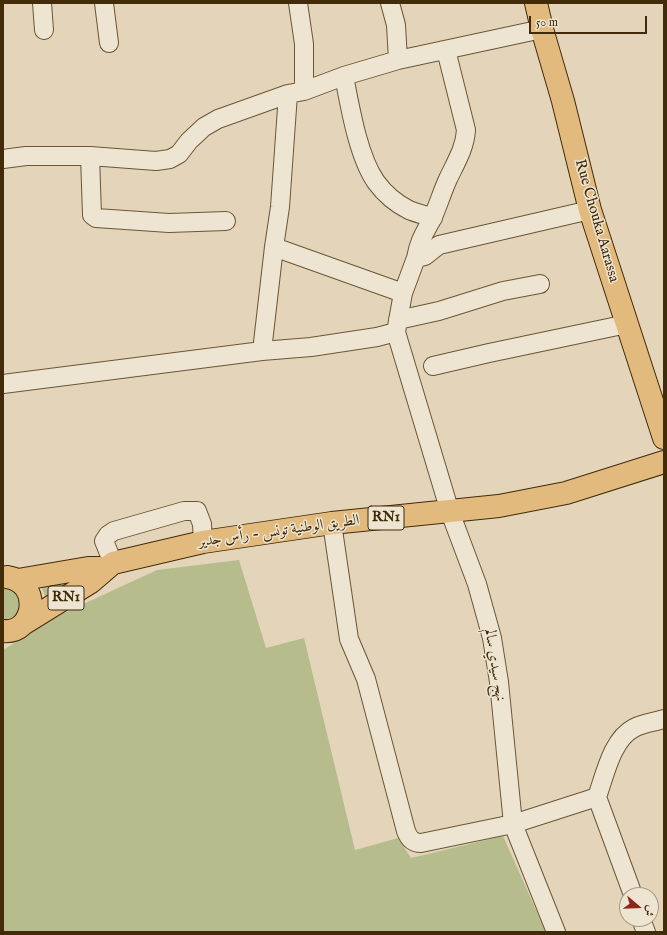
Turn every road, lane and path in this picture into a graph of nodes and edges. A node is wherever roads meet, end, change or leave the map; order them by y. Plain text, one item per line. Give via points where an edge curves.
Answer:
1 (42, 3) edge
2 (104, 3) edge
3 (298, 3) edge
4 (390, 3) edge
5 (540, 11) edge
6 (44, 30) dead end
7 (109, 43) dead end
8 (446, 50) junction
9 (398, 60) junction
10 (344, 76) junction
11 (296, 92) junction
12 (90, 156) junction
13 (3, 160) edge
14 (590, 210) junction
15 (432, 218) junction
16 (226, 221) dead end
17 (274, 247) junction
18 (416, 258) junction
19 (540, 284) dead end
20 (403, 293) junction
21 (627, 324) junction
22 (397, 326) junction
23 (262, 351) junction
24 (433, 366) dead end
25 (3, 384) edge
26 (664, 438) edge
27 (664, 462) edge
28 (450, 512) junction
29 (332, 523) junction
30 (203, 542) junction
31 (109, 566) junction
32 (9, 576) edge
33 (13, 627) edge
34 (664, 719) edge
35 (597, 797) junction
36 (513, 824) junction
37 (630, 887) edge
38 (556, 932) edge

1 - 6 street
2 - 7 street
3 - 11 street via 304,44
4 - 9 street via 396,24
5 - 8 street
5 - 14 main road, Rue Chouka Aarassa
8 - 9 street
8 - 15 street via 466,130 462,151
9 - 10 street
10 - 11 street
10 - 15 street via 355,128 367,166 376,183 409,210
11 - 12 street via 218,119 188,141 178,154 170,159 156,161
11 - 17 street
12 - 13 street via 26,156
12 - 16 street via 92,215 96,218 169,224
14 - 18 street via 439,245 425,256
14 - 21 main road, Rue Chouka Aarassa
15 - 18 street via 418,245
17 - 20 street
17 - 23 street
18 - 20 street
19 - 22 street via 503,291
20 - 22 street
21 - 24 street
21 - 26 main road, Rue Chouka Aarassa
22 - 23 street via 377,338
22 - 28 street, نهج سيدي سالم
23 - 25 street
27 - 28 main road, الطريق الوطنية تونس - رأس جدير / RN1 via 566,493
28 - 29 main road, الطريق الوطنية تونس - رأس جدير / RN1
28 - 36 street, نهج سيدي سالم via 477,584 492,638 499,682
29 - 30 main road, الطريق الوطنية تونس - رأس جدير / RN1
29 - 36 street via 350,639 366,679 408,836 415,843 421,843
30 - 31 main road, الطريق الوطنية تونس - رأس جدير / RN1
30 - 31 street via 202,524 197,511 184,511 114,531 108,535 104,541
31 - 32 main road, الطريق الوطنية تونس - رأس جدير / RN1
31 - 33 main road, الطريق الوطنية تونس - رأس جدير / RN1 via 91,582
32 - 33 main road, RN1 via 27,589 31,601 28,617
34 - 35 street via 634,728 625,736 614,749
35 - 36 street
35 - 37 street
36 - 38 street, نهج سيدي سالم

